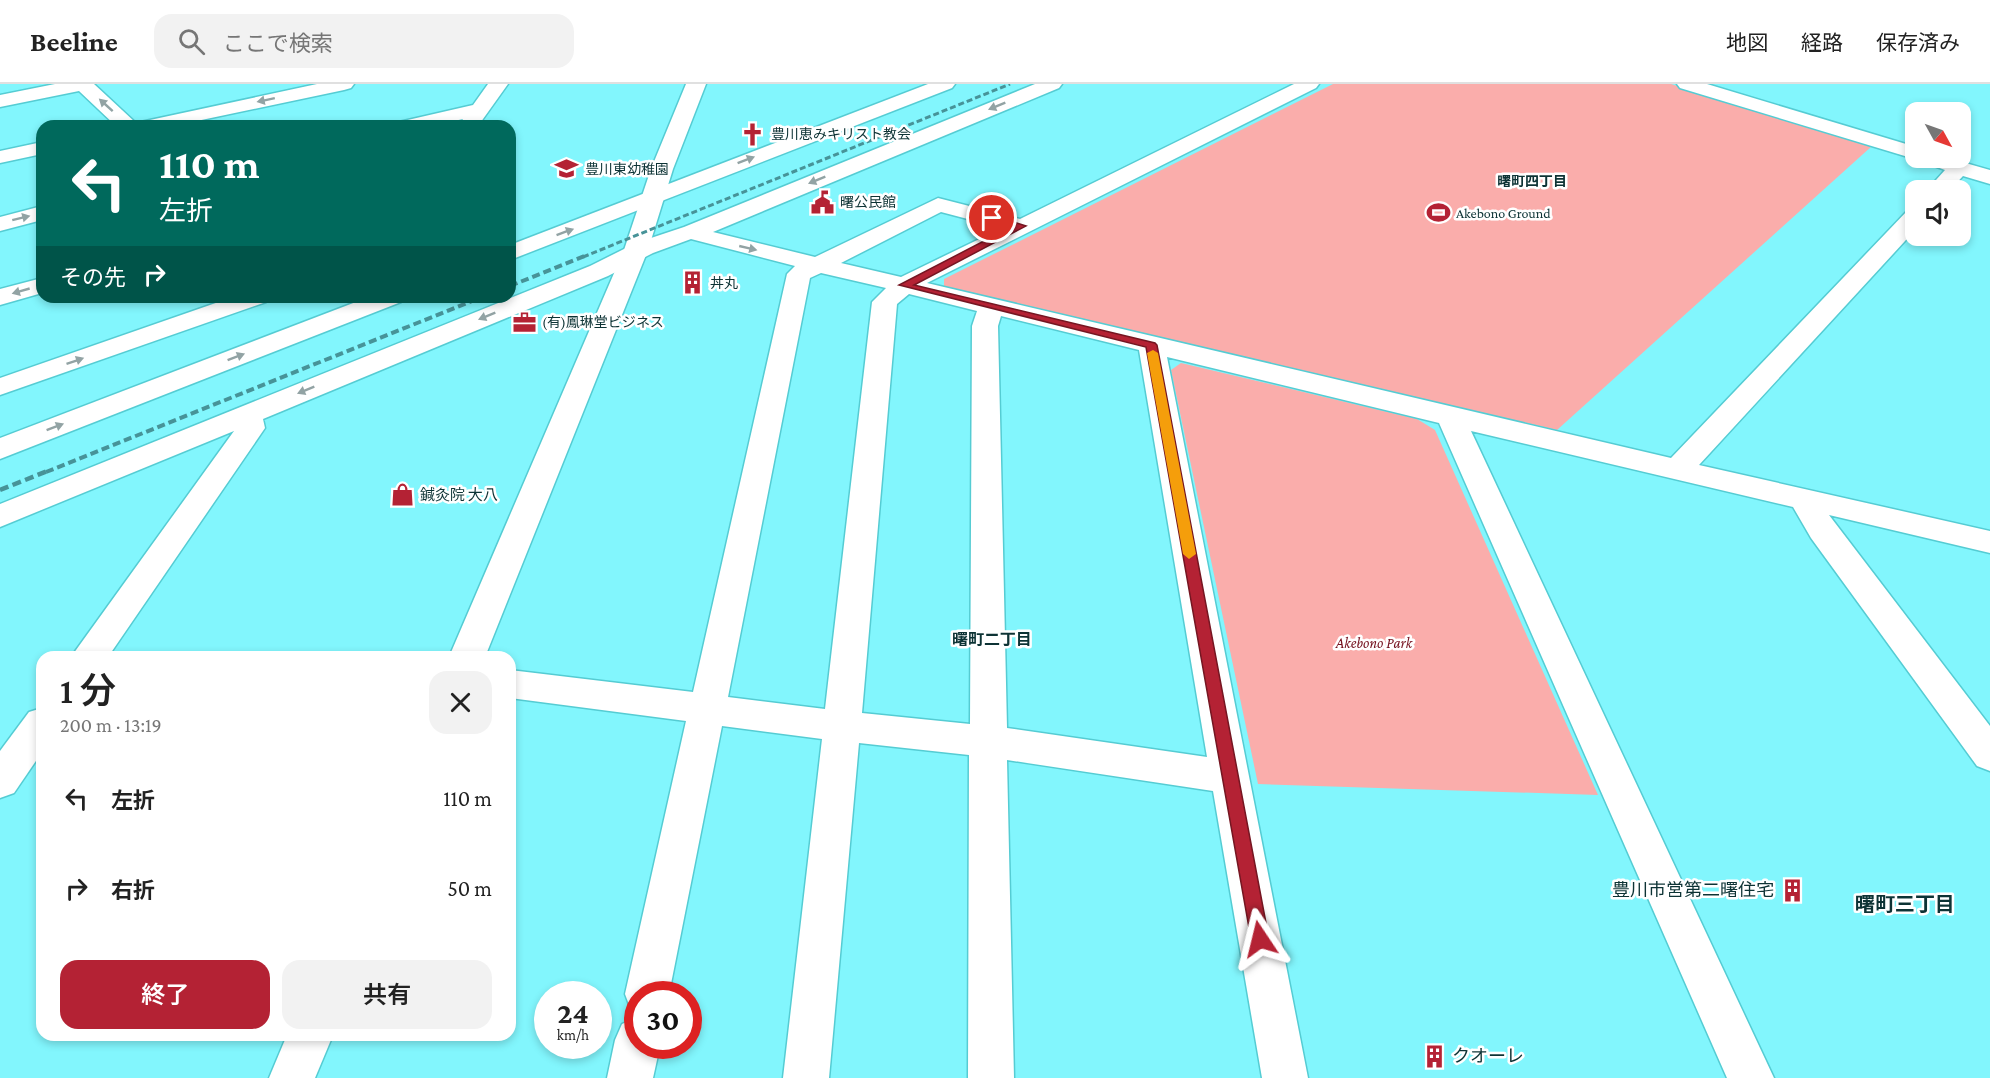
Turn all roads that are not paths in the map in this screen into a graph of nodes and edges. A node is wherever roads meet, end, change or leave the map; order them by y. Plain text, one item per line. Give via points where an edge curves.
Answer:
1 (83, 84) edge
2 (344, 84) edge
3 (498, 84) edge
4 (696, 84) edge
5 (945, 84) edge
6 (1052, 84) edge
7 (1309, 84) edge
8 (1687, 84) edge
9 (0, 101) edge
10 (480, 109) junction
11 (122, 120) edge
12 (173, 120) edge
13 (432, 120) edge
14 (472, 120) edge
15 (36, 149) edge
16 (1905, 151) edge
17 (0, 157) edge
18 (1959, 168) joint
19 (1990, 177) edge
20 (1948, 180) edge
21 (651, 199) junction
22 (36, 215) edge
23 (0, 224) edge
24 (1022, 226) junction
25 (1905, 227) edge
26 (692, 232) junction
27 (636, 250) junction
28 (516, 251) edge
29 (817, 264) junction
30 (904, 285) junction
31 (36, 287) edge
32 (0, 297) edge
33 (240, 303) edge
34 (346, 305) edge
35 (991, 307) junction
36 (1151, 345) junction
37 (0, 387) edge
38 (247, 414) junction
39 (1450, 417) junction
40 (0, 449) edge
41 (1677, 470) junction
42 (1803, 497) junction
43 (0, 516) edge
44 (1990, 542) edge
45 (93, 651) edge
46 (469, 651) edge
47 (516, 685) edge
48 (706, 710) junction
49 (842, 726) junction
50 (36, 731) edge
51 (987, 741) junction
52 (1990, 755) edge
53 (1230, 777) junction
54 (0, 781) edge
55 (650, 981) edge
56 (307, 1041) edge
57 (634, 1059) edge
58 (292, 1078) edge
59 (630, 1078) edge
60 (806, 1078) edge
61 (991, 1078) edge
62 (1285, 1078) edge
63 (1751, 1078) edge

1 - 9 street
11 -> 1 street
2 -> 12 street
3 - 10 street
4 - 21 street
21 -> 5 street
6 -> 26 street
7 - 24 street
8 - 16 street
10 - 13 street
10 - 14 street
15 - 17 street
18 - 19 street
18 - 20 street
21 - 27 street
28 -> 21 street
23 -> 22 street
24 - 29 street via 938,206
24 - 30 street
25 - 41 street
26 - 27 street
26 -> 29 street
27 -> 38 street via 599,271
27 - 46 street
29 - 30 street
29 - 48 street via 799,274
30 - 35 street
30 - 49 street via 885,302
31 -> 32 street
37 -> 33 street
40 -> 34 street
35 - 36 street
35 - 51 street via 985,326
36 - 39 street
36 - 53 street
38 - 43 street
38 - 45 street via 251,428
39 - 41 street
39 - 63 street
41 - 42 street
42 - 44 street
42 - 52 street via 1822,530
47 - 48 street
48 - 49 street
48 - 55 street
49 - 51 street
49 - 60 street
50 - 54 street
51 - 53 street
51 - 61 street
53 - 62 street
56 - 58 street
57 - 59 street

